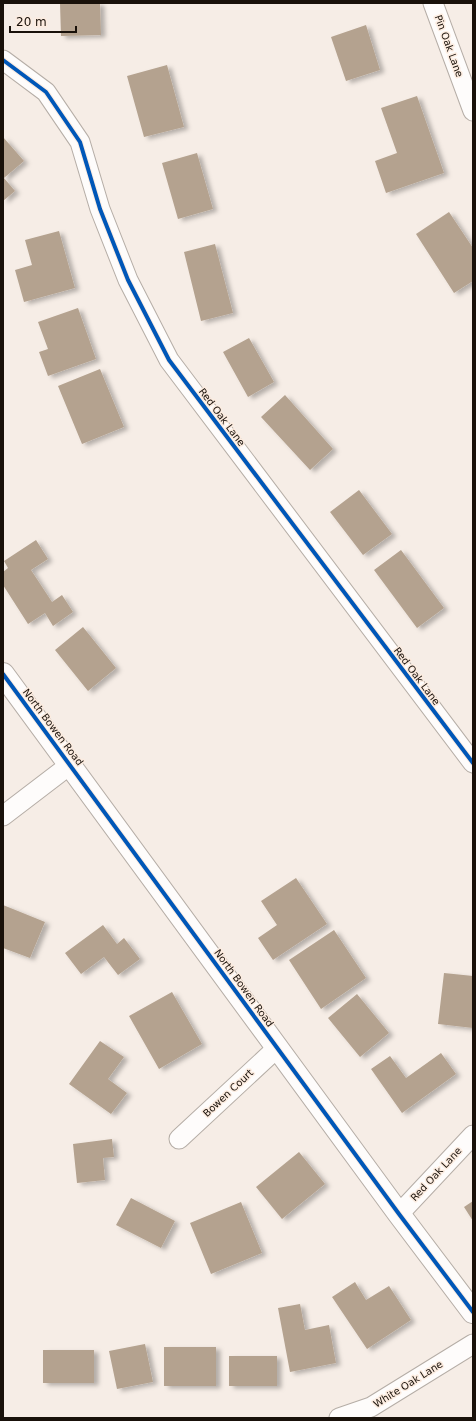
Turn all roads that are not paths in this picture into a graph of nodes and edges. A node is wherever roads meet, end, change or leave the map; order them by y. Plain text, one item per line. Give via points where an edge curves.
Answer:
1 (433, 3) edge
2 (3, 60) edge
3 (473, 112) edge
4 (3, 674) edge
5 (473, 763) edge
6 (71, 764) junction
7 (3, 816) edge
8 (277, 1048) junction
9 (473, 1135) edge
10 (179, 1140) dead end
11 (399, 1214) junction
12 (473, 1312) edge
13 (473, 1344) edge
14 (339, 1418) edge

1 - 3 street, Pin Oak Lane
2 - 5 street, Red Oak Lane via 46,92 80,142 100,209 128,280 169,360
4 - 6 street, North Bowen Road
6 - 7 street
6 - 8 street, North Bowen Road
8 - 10 street, Bowen Court
8 - 11 street, North Bowen Road
9 - 11 street, Red Oak Lane
11 - 12 street, North Bowen Road
13 - 14 street, White Oak Lane via 371,1407

